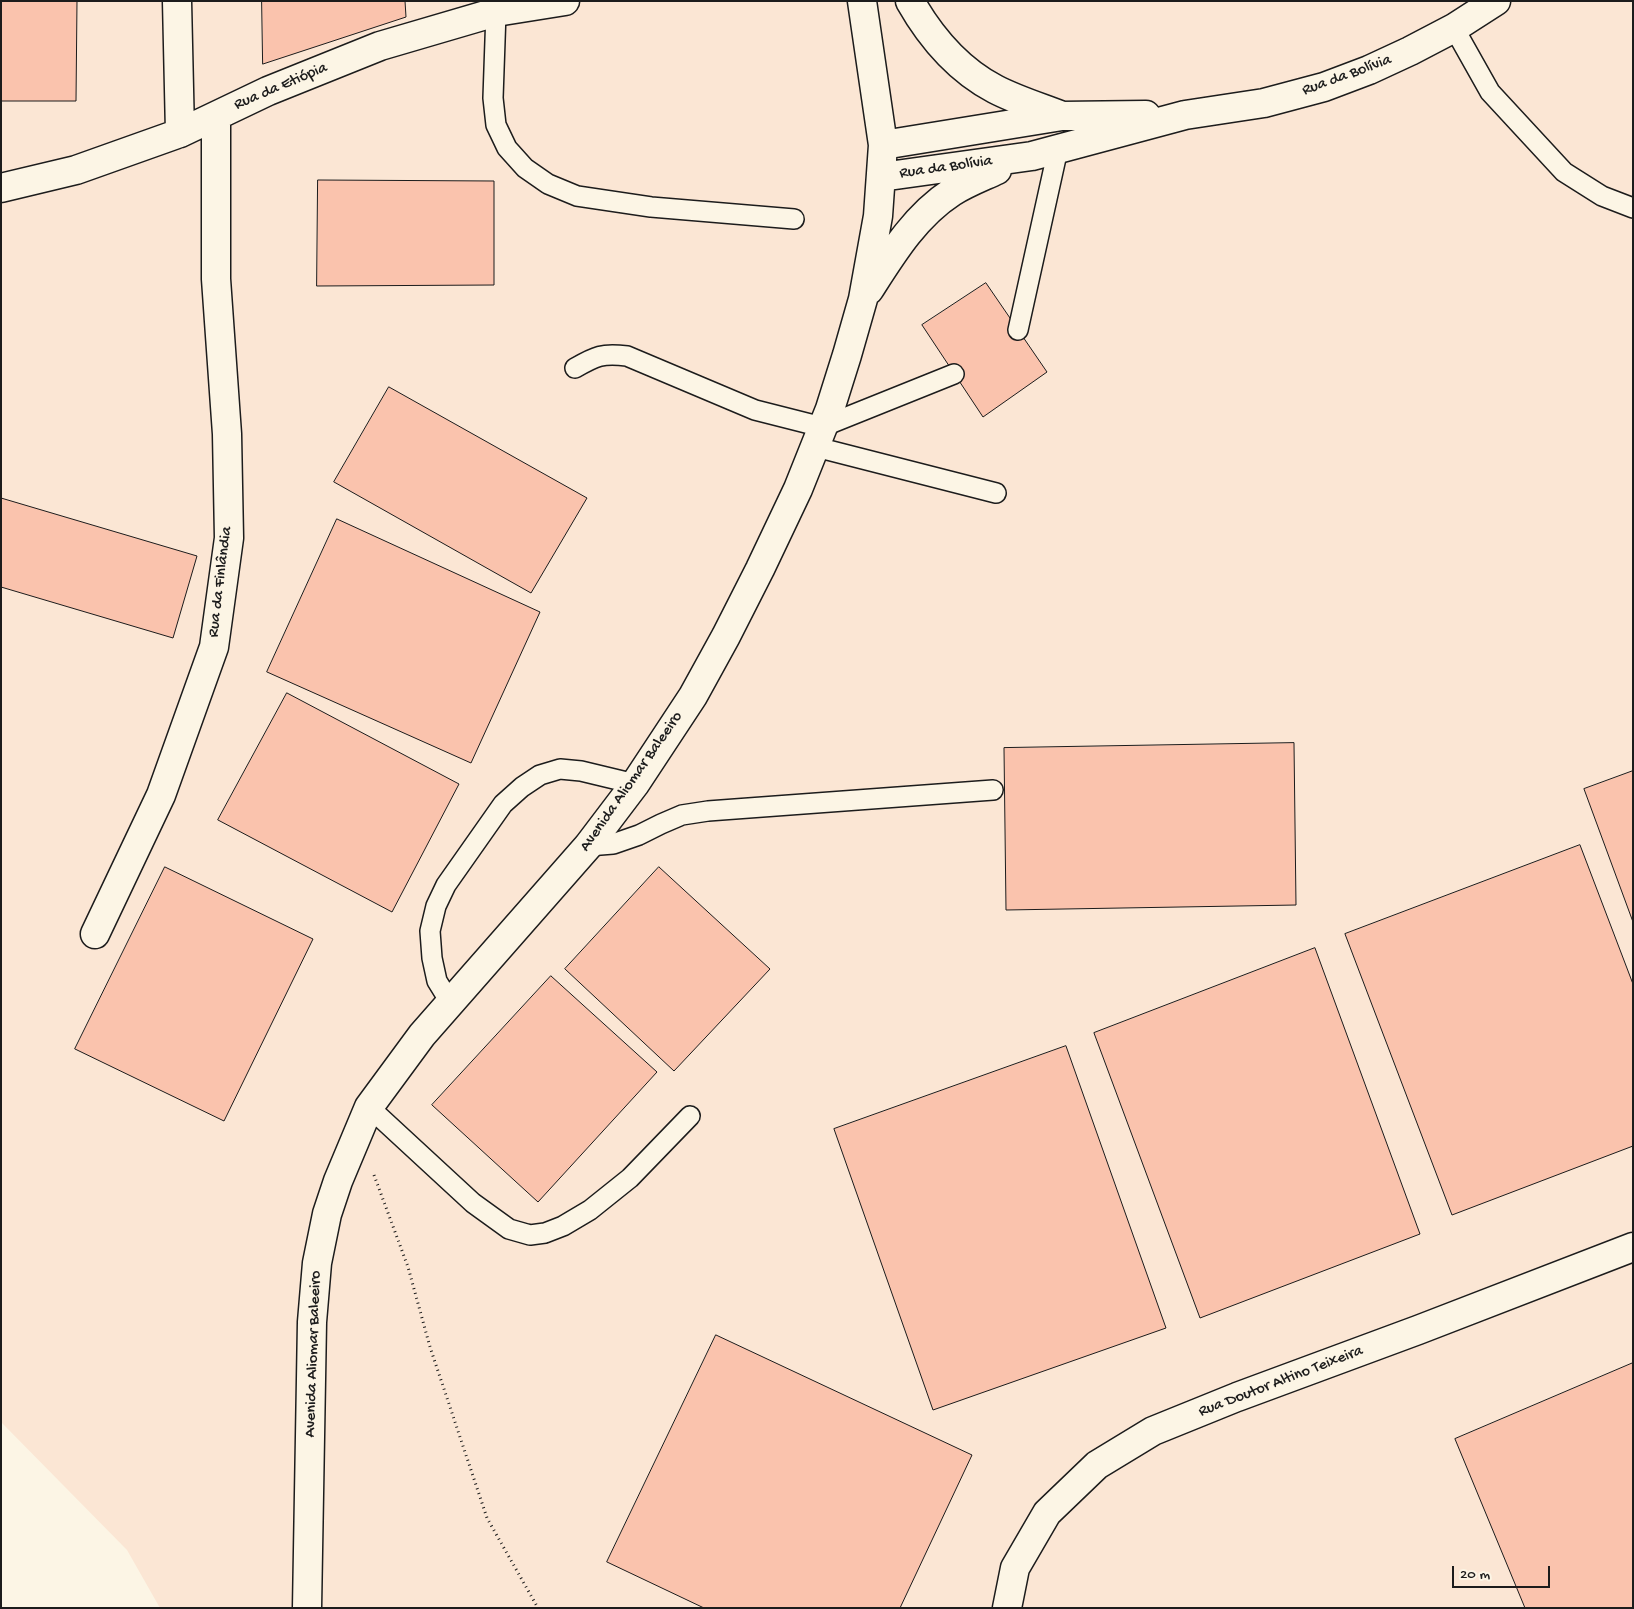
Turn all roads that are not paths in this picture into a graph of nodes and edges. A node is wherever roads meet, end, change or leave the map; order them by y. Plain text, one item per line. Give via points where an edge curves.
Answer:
1 (177, 1) edge
2 (565, 1) edge
3 (862, 1) edge
4 (910, 1) edge
5 (1496, 1) edge
6 (496, 12) junction
7 (1454, 28) junction
8 (1186, 115) junction
9 (216, 116) junction
10 (1062, 116) junction
11 (180, 133) junction
12 (882, 144) junction
13 (1058, 149) junction
14 (1032, 156) junction
15 (881, 177) junction
16 (1, 188) edge
17 (1633, 208) edge
18 (794, 219) dead end
19 (863, 299) junction
20 (1018, 330) dead end
21 (575, 368) dead end
22 (954, 374) dead end
23 (819, 437) junction
24 (996, 493) dead end
25 (635, 784) junction
26 (993, 790) dead end
27 (588, 846) junction
28 (96, 934) dead end
29 (450, 1002) junction
30 (369, 1107) junction
31 (690, 1116) dead end
32 (1633, 1247) edge
33 (307, 1608) edge
34 (1006, 1608) edge

1 - 11 main road
2 - 6 main road, Rua da Etiópia
3 - 12 main road, Avenida Aliomar Baleeiro
4 - 10 main road via 930,34 960,65 996,89
5 - 7 main road, Rua da Bolívia
6 - 9 main road, Rua da Etiópia via 380,46 268,91
6 - 18 lane via 493,98 496,125 507,148 525,168 548,184 577,196 651,207
7 - 8 main road, Rua da Bolívia via 1369,70 1324,87 1264,103
7 - 17 lane via 1490,92 1564,172 1602,196
8 - 10 main road, Rua da Bolívia
8 - 13 main road, Rua da Bolívia
9 - 11 main road, Rua da Etiópia
9 - 28 main road, Rua da Finlândia via 216,279 227,434 229,538 214,647 161,795
10 - 12 main road, Rua da Bolívia
11 - 16 main road, Rua da Etiópia via 76,170
12 - 15 main road, Avenida Aliomar Baleeiro
13 - 14 main road, Rua da Bolívia
13 - 20 lane
14 - 15 main road, Rua da Bolívia
14 - 19 main road via 966,184 936,204 907,234
15 - 19 main road, Avenida Aliomar Baleeiro via 878,216
19 - 23 main road, Avenida Aliomar Baleeiro
21 - 23 lane via 595,357 609,354 626,356
22 - 23 lane
23 - 24 lane
23 - 25 main road, Avenida Aliomar Baleeiro via 726,636 693,696
25 - 27 main road, Avenida Aliomar Baleeiro
25 - 29 lane via 560,769 540,775 503,804 446,885 436,906 430,932 432,958 438,981
26 - 27 lane via 708,811 682,815 613,844
27 - 29 main road, Avenida Aliomar Baleeiro
29 - 30 main road, Avenida Aliomar Baleeiro
30 - 31 lane via 473,1203 509,1229 530,1235 563,1226 590,1210 630,1178
30 - 33 main road, Avenida Aliomar Baleeiro via 338,1181 317,1263 312,1322
32 - 34 main road, Rua Doutor Altino Teixeira via 1153,1431 1097,1465 1047,1512 1014,1568

